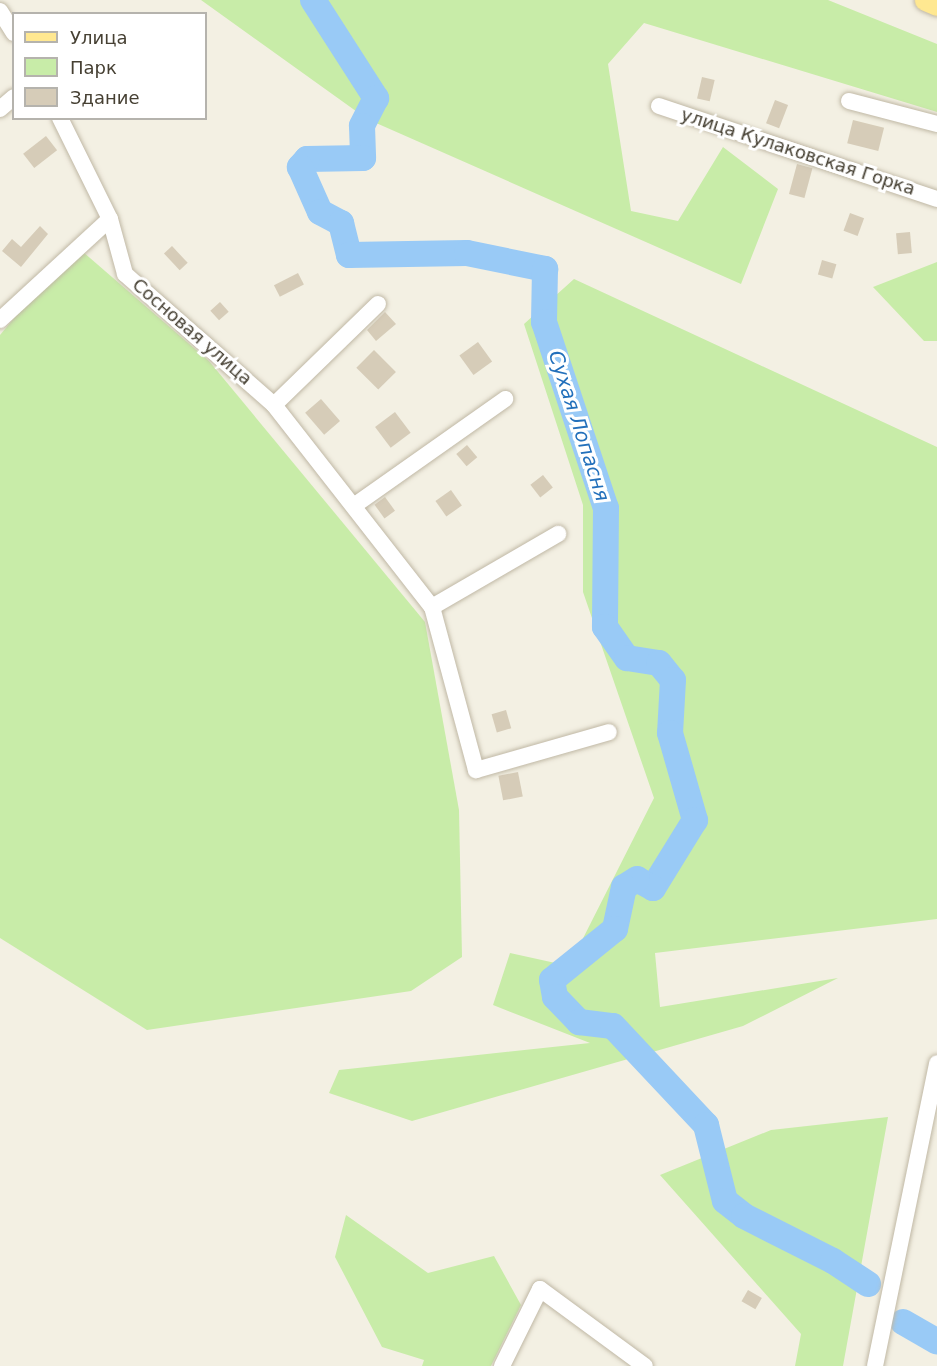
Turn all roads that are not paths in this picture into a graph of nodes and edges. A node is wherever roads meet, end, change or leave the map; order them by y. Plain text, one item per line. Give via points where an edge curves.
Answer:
1 (925, 0) edge
2 (937, 5) edge
3 (0, 11) edge
4 (12, 30) edge
5 (12, 99) edge
6 (849, 101) dead end
7 (659, 106) dead end
8 (0, 110) edge
9 (61, 120) edge
10 (937, 124) edge
11 (937, 199) edge
12 (111, 219) junction
13 (378, 304) dead end
14 (0, 320) edge
15 (505, 399) dead end
16 (274, 405) junction
17 (355, 505) junction
18 (558, 534) dead end
19 (432, 607) junction
20 (609, 732) dead end
21 (937, 1063) edge
22 (502, 1366) edge
23 (645, 1366) edge
24 (875, 1366) edge

1 - 2 main road
3 - 4 street
5 - 8 street
6 - 10 street via 931,126
7 - 11 street, улица Кулаковская Горка
9 - 12 street, Сосновая улица
12 - 14 street
12 - 16 street, Сосновая улица via 125,274
13 - 16 street
15 - 17 street
16 - 17 street, Сосновая улица
17 - 19 street, Сосновая улица
18 - 19 street
19 - 20 street, Сосновая улица via 476,770
21 - 24 street
22 - 23 street via 540,1289

